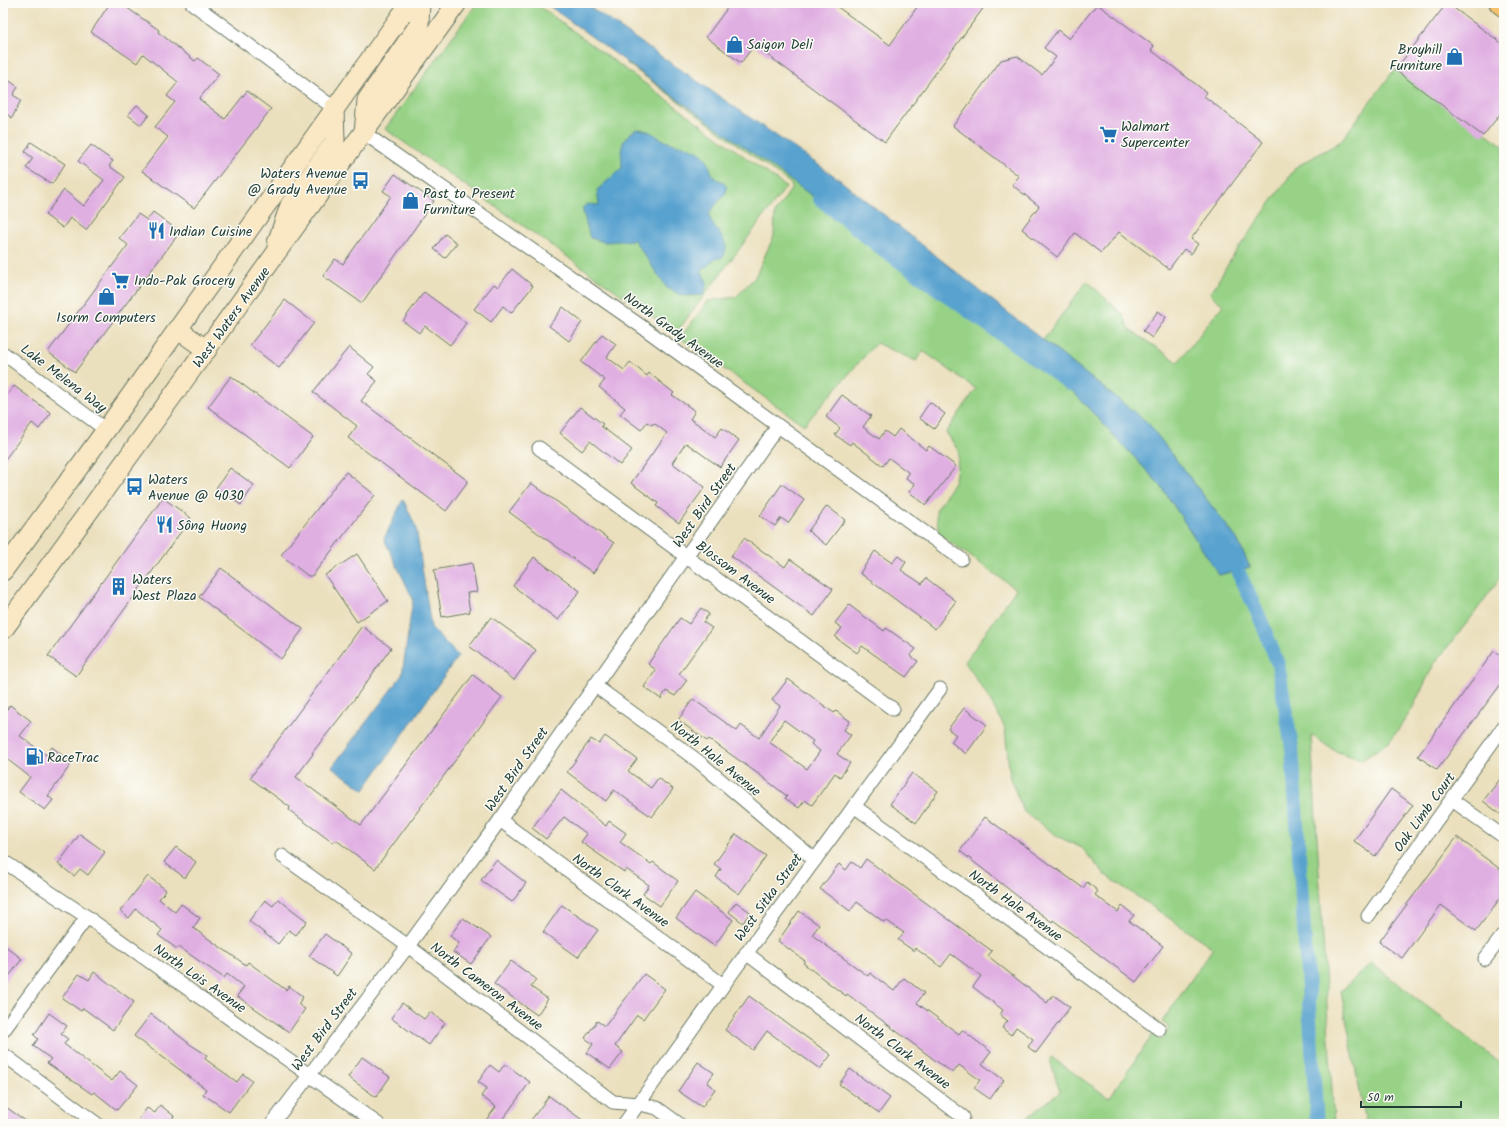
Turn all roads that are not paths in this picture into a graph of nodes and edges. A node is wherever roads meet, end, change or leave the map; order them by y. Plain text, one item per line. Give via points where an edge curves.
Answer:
1 (192, 3) edge
2 (410, 3) edge
3 (420, 3) edge
4 (457, 3) edge
5 (1500, 3) edge
6 (1504, 6) edge
7 (334, 108) junction
8 (364, 133) junction
9 (272, 260) junction
10 (178, 329) junction
11 (207, 350) junction
12 (3, 353) edge
13 (778, 426) junction
14 (106, 430) junction
15 (539, 448) dead end
16 (688, 556) junction
17 (961, 559) dead end
18 (3, 571) edge
19 (3, 630) edge
20 (594, 685) junction
21 (940, 689) dead end
22 (893, 709) dead end
23 (1504, 726) edge
24 (1452, 800) junction
25 (854, 806) junction
26 (500, 820) junction
27 (1504, 837) edge
28 (282, 856) dead end
29 (815, 860) junction
30 (3, 861) edge
31 (1368, 916) dead end
32 (87, 917) junction
33 (1504, 934) edge
34 (408, 946) junction
35 (746, 953) junction
36 (1485, 959) dead end
37 (723, 985) junction
38 (1159, 1029) dead end
39 (3, 1031) edge
40 (3, 1054) edge
41 (309, 1075) junction
42 (640, 1104) junction
43 (964, 1117) dead end
44 (97, 1124) edge
45 (272, 1124) edge
46 (378, 1124) edge
47 (624, 1124) edge
48 (679, 1124) edge

1 - 7 street
2 - 7 main road
3 - 8 main road via 419,25 367,100
4 - 8 main road, West Waters Avenue
5 - 6 main road
7 - 9 main road via 335,141 290,205
7 - 10 main road
8 - 9 main road, West Waters Avenue
8 - 13 street, North Grady Avenue via 648,331
9 - 11 main road, West Waters Avenue
10 - 11 main road
10 - 14 main road
11 - 19 main road, West Waters Avenue
12 - 14 street, Lake Melena Way
13 - 16 street, West Bird Street
13 - 17 street, North Grady Avenue
14 - 18 main road
15 - 16 street, Blossom Avenue
16 - 20 street, West Bird Street
16 - 22 street, Blossom Avenue
20 - 26 street, West Bird Street
20 - 29 street, North Hale Avenue via 698,761
21 - 25 street, West Sitka Street
23 - 24 street, Oak Limb Court
24 - 27 street
24 - 31 street, Oak Limb Court
25 - 29 street, West Sitka Street
25 - 38 street, North Hale Avenue
26 - 34 street, West Bird Street
26 - 37 street, North Clark Avenue
28 - 34 street, North Cameron Avenue
29 - 35 street, West Sitka Street
30 - 32 street, North Lois Avenue
32 - 39 street
32 - 41 street, North Lois Avenue
33 - 36 street
34 - 41 street, West Bird Street
34 - 42 street, North Cameron Avenue via 613,1102
35 - 37 street, West Sitka Street
35 - 43 street, North Clark Avenue
37 - 42 street, West Sitka Street
40 - 44 street
41 - 45 street, West Bird Street
41 - 46 street, North Lois Avenue
42 - 47 street, West Sitka Street
42 - 48 street, North Cameron Avenue via 657,1108

